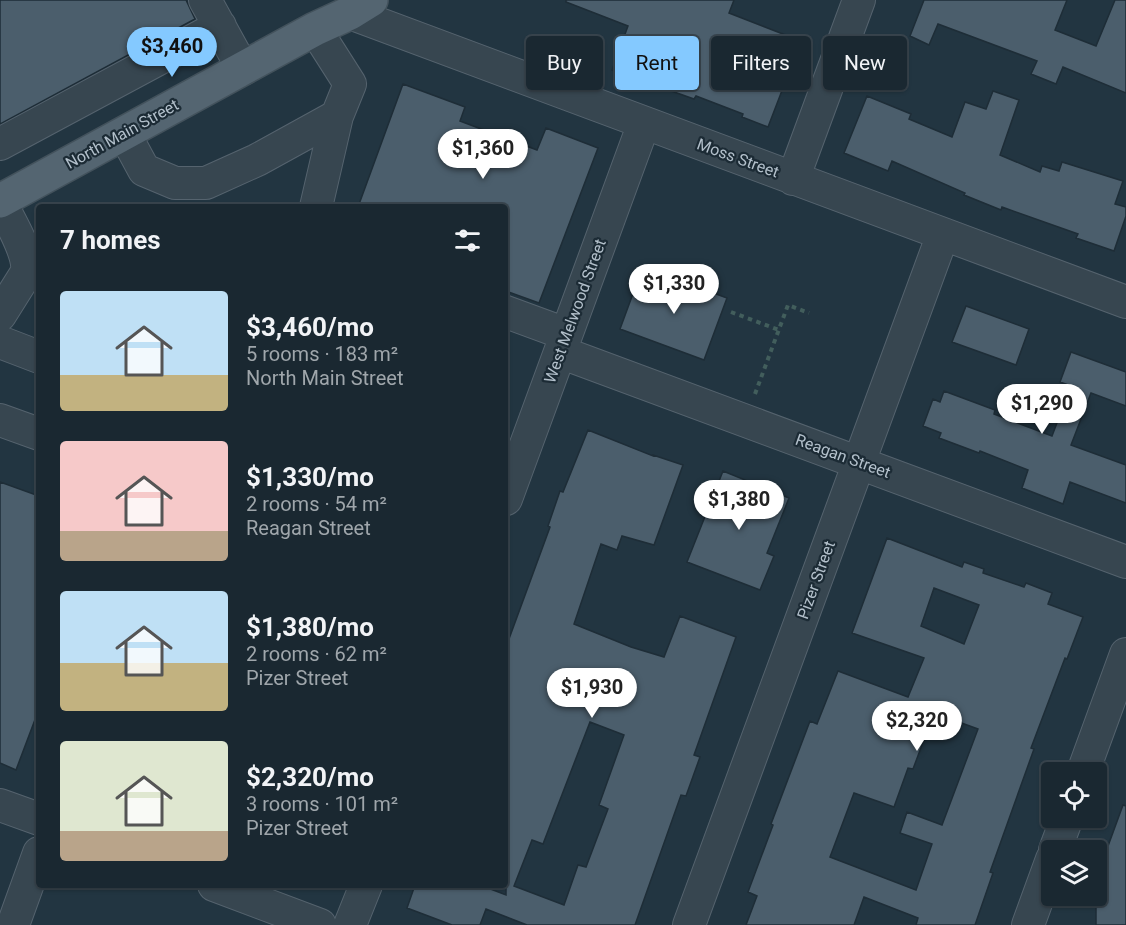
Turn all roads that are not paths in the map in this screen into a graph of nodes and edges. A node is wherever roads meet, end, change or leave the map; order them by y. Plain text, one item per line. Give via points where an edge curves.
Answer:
1 (859, 0) edge
2 (360, 7) edge
3 (212, 13) edge
4 (315, 29) junction
5 (243, 69) junction
6 (337, 116) junction
7 (645, 123) junction
8 (124, 133) junction
9 (0, 144) edge
10 (793, 178) junction
11 (0, 201) edge
12 (317, 204) edge
13 (943, 234) junction
14 (1126, 302) edge
15 (508, 313) edge
16 (0, 315) edge
17 (0, 342) edge
18 (563, 343) junction
19 (36, 356) edge
20 (0, 420) edge
21 (36, 433) edge
22 (512, 461) edge
23 (859, 462) junction
24 (508, 487) edge
25 (1126, 562) edge
26 (1126, 654) edge
27 (1087, 762) edge
28 (0, 805) edge
29 (36, 818) edge
30 (36, 861) edge
31 (221, 888) edge
32 (365, 888) edge
33 (1041, 889) edge
34 (13, 925) edge
35 (320, 925) edge
36 (350, 925) edge
37 (689, 925) edge
38 (1028, 925) edge

1 - 10 street
2 - 4 main road, North Main Street
2 - 7 street, Moss Street
3 - 5 street
3 - 9 street
4 - 5 main road, North Main Street
4 - 6 street via 350,84
5 - 8 main road, North Main Street
6 - 8 street via 206,183 175,183 144,170
6 - 12 street
7 - 10 street, Moss Street
7 - 18 street, West Melwood Street
8 - 11 main road, North Main Street
10 - 13 street, Moss Street
11 - 16 street via 21,246 27,272
13 - 14 street, Moss Street
13 - 23 street, Pizer Street
15 - 18 street, Reagan Street
17 - 19 street
18 - 22 street, West Melwood Street
18 - 23 street, Reagan Street
20 - 21 street
22 - 24 street, West Melwood Street
23 - 25 street, Reagan Street
23 - 37 street, Pizer Street
26 - 27 street
28 - 29 street
30 - 34 street
31 - 35 street
32 - 36 street
33 - 38 street

